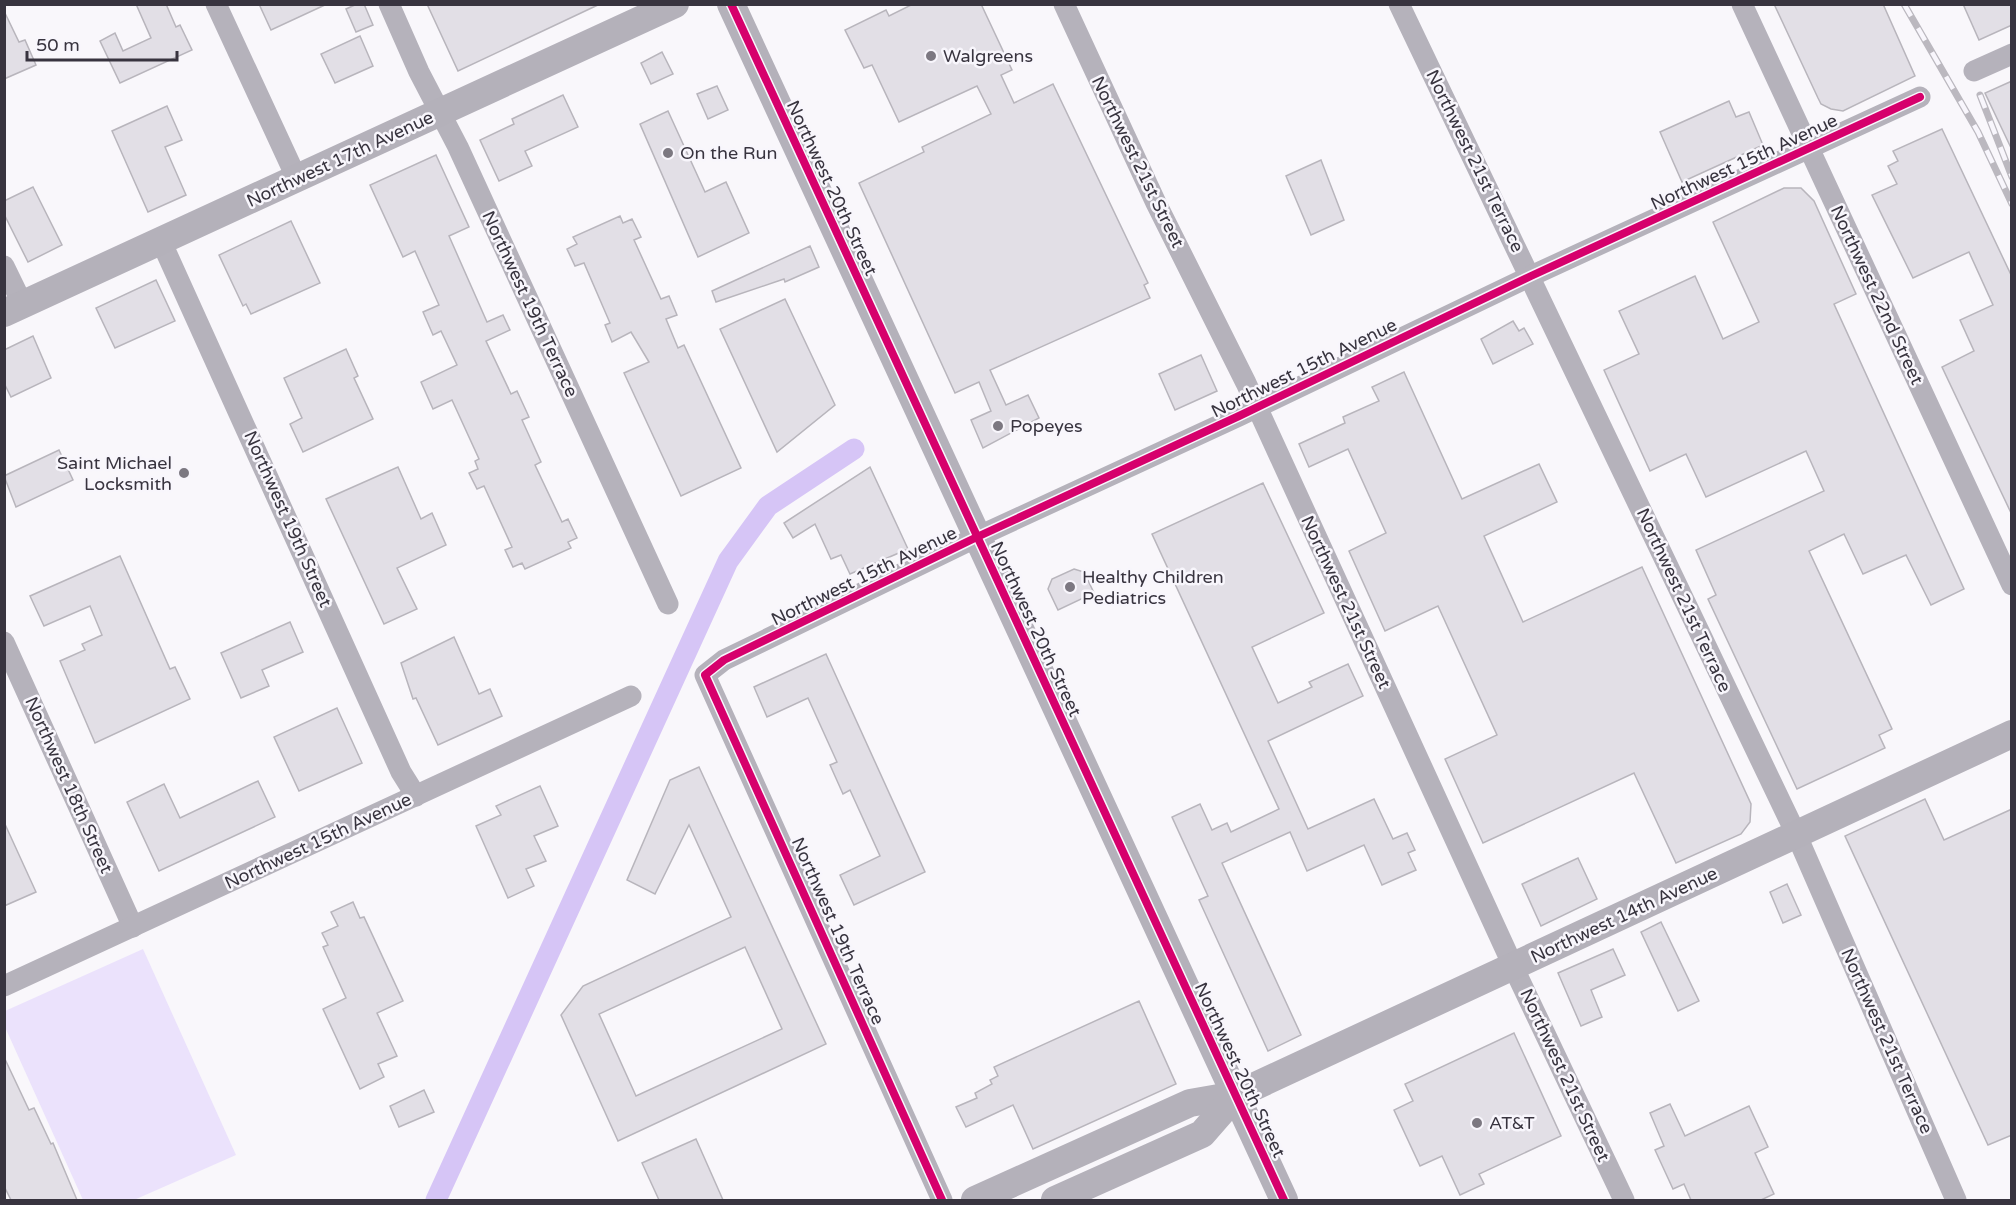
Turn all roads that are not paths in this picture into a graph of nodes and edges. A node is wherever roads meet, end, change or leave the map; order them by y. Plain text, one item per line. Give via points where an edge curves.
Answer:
1 (216, 4) edge
2 (389, 4) edge
3 (675, 4) edge
4 (731, 4) edge
5 (1064, 4) edge
6 (1399, 4) edge
7 (1742, 4) edge
8 (2012, 54) edge
9 (1974, 71) dead end
10 (1920, 97) dead end
11 (442, 112) junction
12 (1810, 149) junction
13 (297, 179) junction
14 (161, 241) junction
15 (4, 266) edge
16 (1531, 276) junction
17 (14, 309) edge
18 (1257, 408) junction
19 (977, 537) junction
20 (2012, 585) edge
21 (668, 604) dead end
22 (4, 642) edge
23 (705, 675) joint
24 (632, 696) dead end
25 (2012, 734) edge
26 (416, 796) junction
27 (1797, 836) junction
28 (133, 927) junction
29 (1513, 966) junction
30 (4, 986) edge
31 (1236, 1095) junction
32 (942, 1200) edge
33 (975, 1200) edge
34 (1055, 1200) edge
35 (1284, 1200) edge
36 (1624, 1200) edge
37 (1956, 1200) edge

1 - 13 street
2 - 11 street, Northwest 19th Terrace via 419,72
3 - 11 main road, Northwest 17th Avenue
4 - 19 main road, Northwest 20th Street
5 - 18 street, Northwest 21st Street
6 - 16 street, Northwest 21st Terrace
7 - 12 street, Northwest 22nd Street
8 - 9 street
10 - 12 street, Northwest 15th Avenue
11 - 13 main road, Northwest 17th Avenue
11 - 21 street, Northwest 19th Terrace
12 - 16 street, Northwest 15th Avenue
12 - 20 street, Northwest 22nd Street
13 - 14 main road, Northwest 17th Avenue
14 - 17 main road, Northwest 17th Avenue
14 - 26 street, Northwest 19th Street via 401,772
15 - 17 street
16 - 18 street, Northwest 15th Avenue
16 - 27 street, Northwest 21st Terrace
18 - 19 street, Northwest 15th Avenue
18 - 29 street, Northwest 21st Street
19 - 23 street, Northwest 15th Avenue via 724,660
19 - 31 main road, Northwest 20th Street
22 - 28 street, Northwest 18th Street
23 - 32 street, Northwest 19th Terrace
24 - 26 street, Northwest 15th Avenue
25 - 27 main road, Northwest 14th Avenue
26 - 28 street, Northwest 15th Avenue
27 - 29 main road, Northwest 14th Avenue
27 - 37 street, Northwest 21st Terrace
28 - 30 street, Northwest 15th Avenue
29 - 31 main road, Northwest 14th Avenue
29 - 36 street, Northwest 21st Street
31 - 33 main road, Northwest 14th Avenue via 1190,1103
31 - 34 main road, Northwest 14th Avenue via 1202,1134
31 - 35 main road, Northwest 20th Street

